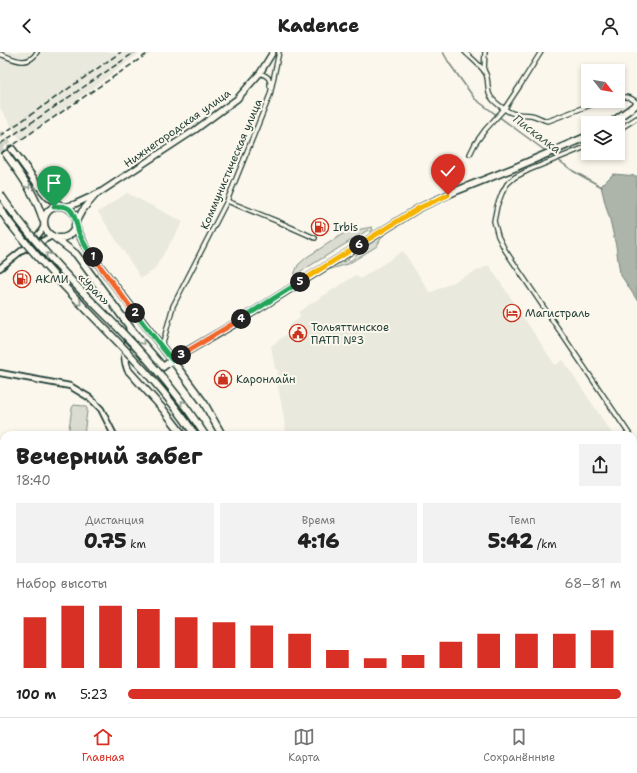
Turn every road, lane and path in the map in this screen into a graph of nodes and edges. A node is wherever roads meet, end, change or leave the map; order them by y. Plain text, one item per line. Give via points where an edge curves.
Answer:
1 (37, 52) edge
2 (273, 52) edge
3 (279, 52) edge
4 (465, 52) edge
5 (485, 52) edge
6 (541, 52) edge
7 (0, 54) edge
8 (484, 71) junction
9 (260, 72) junction
10 (270, 95) junction
11 (625, 96) edge
12 (637, 104) edge
13 (505, 108) junction
14 (582, 108) edge
15 (621, 116) edge
16 (637, 118) edge
17 (625, 126) edge
18 (581, 139) edge
19 (12, 149) tunnel mouth
20 (581, 149) edge
21 (5, 154) tunnel mouth
22 (470, 154) dead end
23 (99, 193) junction
24 (0, 194) edge
25 (227, 201) junction
26 (63, 206) junction
27 (0, 209) edge
28 (44, 224) junction
29 (76, 224) junction
30 (53, 237) junction
31 (315, 238) dead end
32 (13, 257) junction
33 (0, 268) edge
34 (129, 325) junction
35 (160, 346) junction
36 (172, 360) junction
37 (0, 373) edge
38 (112, 431) edge
39 (180, 431) edge
40 (193, 431) edge
41 (202, 431) edge
42 (220, 431) edge
43 (627, 431) edge

1 - 7 street via 29,61 19,62
2 - 9 main road, Нижнегородская улица
3 - 10 street, Коммунистическая улица
4 - 8 street
5 - 8 street
6 - 13 street
8 - 13 street via 490,97
9 - 10 street via 270,81
9 - 23 main road, Нижнегородская улица via 237,99
10 - 25 street, Коммунистическая улица
11 - 12 street
12 - 15 main road
13 - 14 street via 516,115 530,115 548,121
13 - 22 street via 485,130
16 - 17 street
18 - 36 main road via 418,208
19 - 26 main road via 48,197
20 - 43 street via 515,177 502,193 494,221 505,250
21 -> 28 main road via 35,198
23 - 26 main road, Нижнегородская улица via 75,204
23 - 29 main road, Нижнегородская улица via 86,206
41 -> 24 main road, «Урал», bridge via 163,378 122,331 44,252
25 - 31 street
25 - 35 street, Коммунистическая улица via 173,306
26 - 28 main road via 49,210
26 - 29 main road via 72,212
27 -> 40 main road, «Урал», bridge via 26,244 66,289 147,373
28 - 30 main road via 47,232
28 - 32 street via 32,242
29 - 30 main road via 68,236
29 - 35 main road via 85,246
30 - 32 street
30 - 34 main road via 76,254
32 - 33 street
34 -> 36 main road via 163,367
34 - 39 main road via 130,337 125,356 128,370
35 - 36 main road
36 - 42 main road via 204,403
37 - 38 street via 70,386 90,398 101,409

